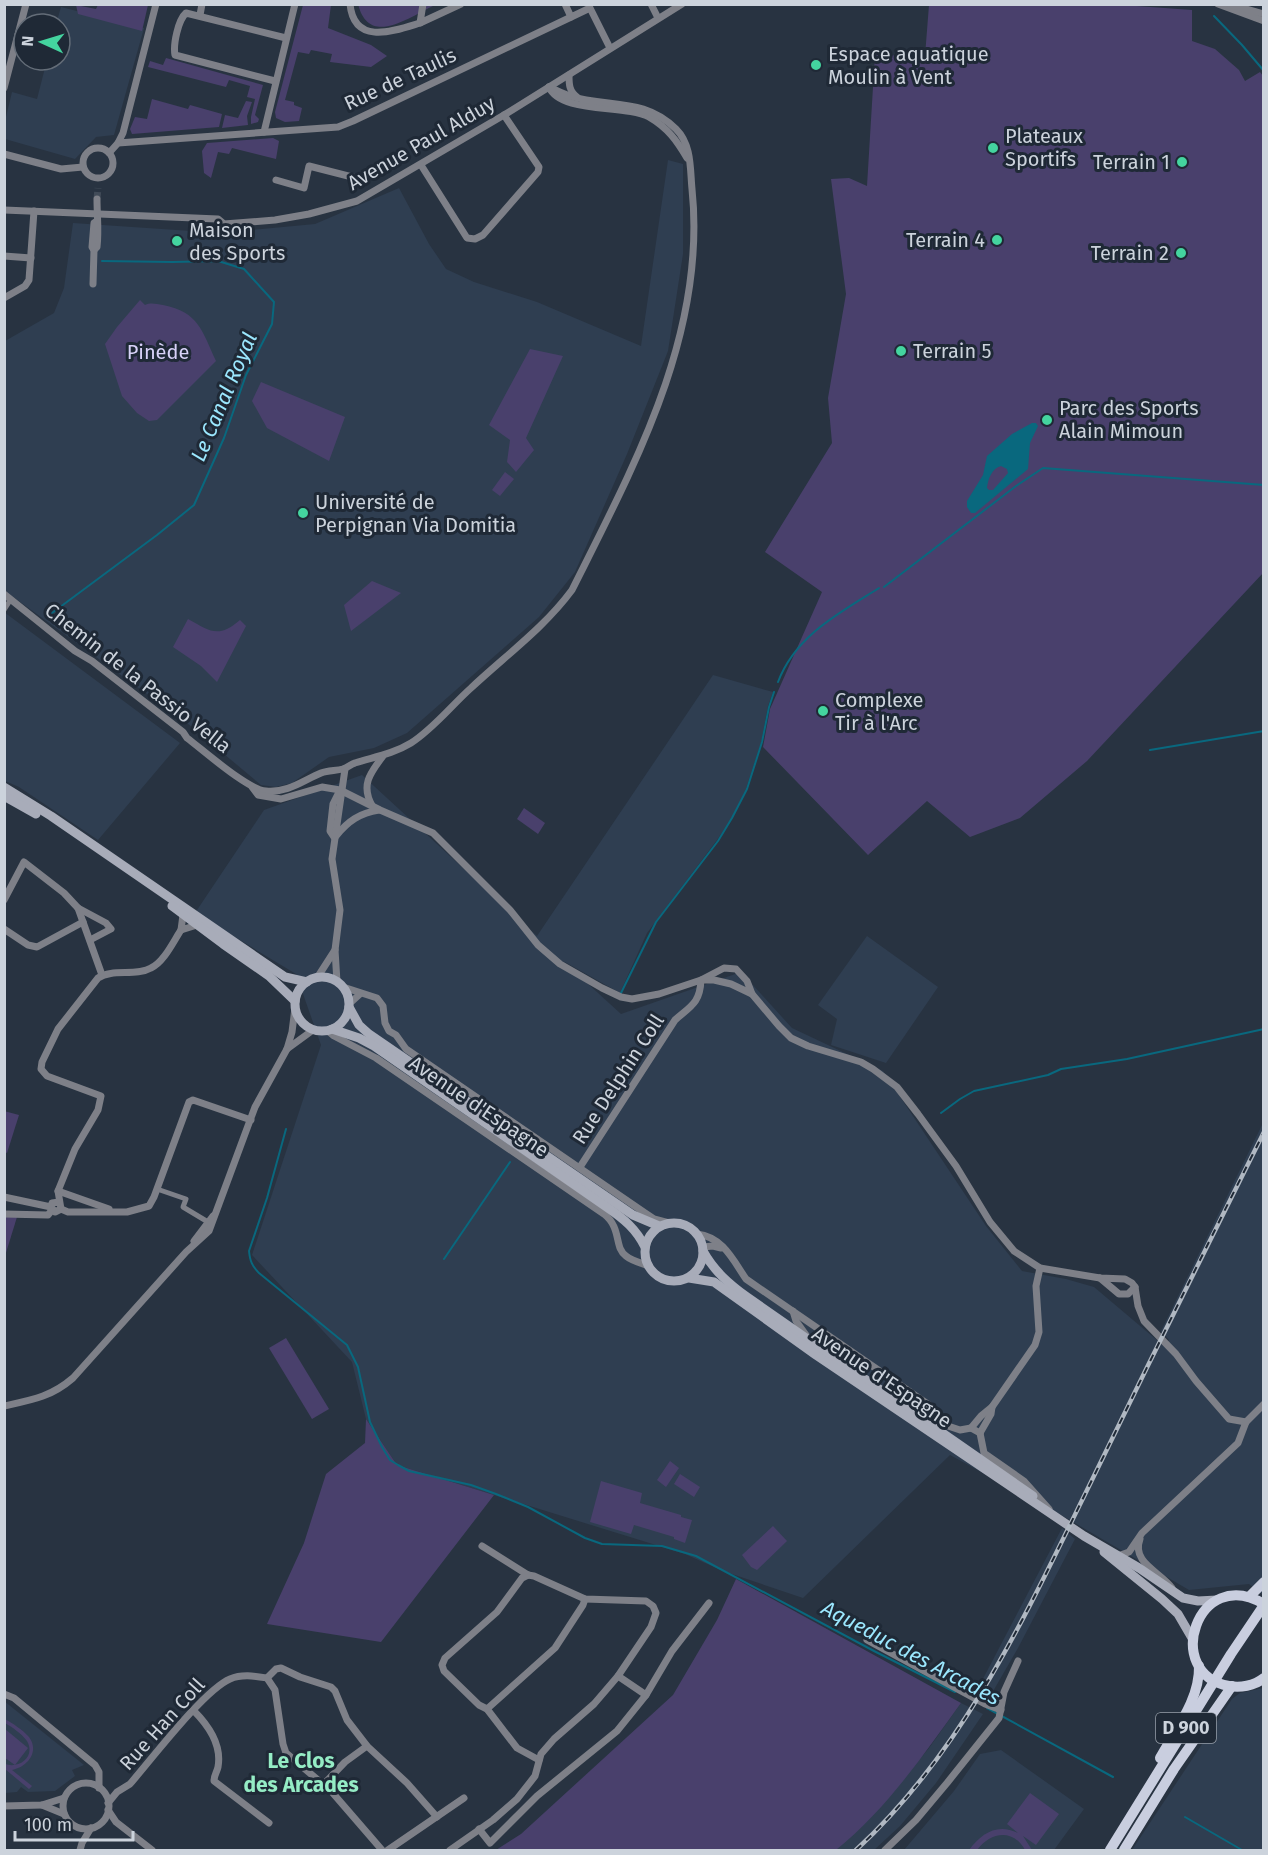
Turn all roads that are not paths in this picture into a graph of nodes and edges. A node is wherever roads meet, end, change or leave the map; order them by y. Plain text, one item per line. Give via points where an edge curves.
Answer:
1 (26, 4) edge
2 (156, 4) edge
3 (202, 4) edge
4 (295, 4) edge
5 (350, 4) edge
6 (423, 4) edge
7 (461, 4) edge
8 (565, 4) edge
9 (651, 4) edge
10 (682, 4) edge
11 (1218, 4) edge
12 (1229, 4) edge
13 (1263, 14) edge
14 (200, 15) junction
15 (571, 17) junction
16 (658, 18) junction
17 (1263, 21) edge
18 (420, 23) junction
19 (286, 38) junction
20 (610, 48) junction
21 (570, 75) junction
22 (276, 81) junction
23 (549, 87) junction
24 (4, 88) edge
25 (579, 98) junction
26 (504, 115) junction
27 (264, 132) junction
28 (118, 143) junction
29 (109, 153) junction
30 (5, 157) edge
31 (690, 163) junction
32 (421, 165) junction
33 (83, 167) junction
34 (98, 179) junction
35 (360, 179) dead end
36 (276, 180) dead end
37 (98, 188) tunnel mouth
38 (98, 199) tunnel mouth
39 (4, 210) edge
40 (34, 211) junction
41 (97, 217) junction
42 (4, 256) edge
43 (31, 258) junction
44 (93, 284) dead end
45 (4, 298) edge
46 (8, 597) edge
47 (4, 610) edge
48 (384, 756) junction
49 (345, 769) junction
50 (251, 786) junction
51 (4, 787) edge
52 (340, 790) junction
53 (4, 796) edge
54 (376, 808) junction
55 (334, 837) junction
56 (4, 900) edge
57 (78, 908) junction
58 (183, 915) junction
59 (83, 922) junction
60 (197, 925) junction
61 (4, 929) edge
62 (181, 930) junction
63 (90, 939) junction
64 (335, 951) junction
65 (102, 975) junction
66 (317, 978) junction
67 (701, 980) junction
68 (308, 982) junction
69 (340, 985) junction
70 (360, 994) junction
71 (752, 994) junction
72 (295, 1005) junction
73 (349, 1006) junction
74 (313, 1030) junction
75 (330, 1030) junction
76 (287, 1049) junction
77 (251, 1120) junction
78 (580, 1167) junction
79 (157, 1189) junction
80 (58, 1191) junction
81 (4, 1197) edge
82 (60, 1205) junction
83 (51, 1208) junction
84 (217, 1210) junction
85 (114, 1211) junction
86 (4, 1214) edge
87 (208, 1222) junction
88 (669, 1223) junction
89 (659, 1226) junction
90 (698, 1234) junction
91 (645, 1247) junction
92 (190, 1248) junction
93 (703, 1249) junction
94 (727, 1250) junction
95 (649, 1266) junction
96 (1040, 1268) junction
97 (689, 1278) junction
98 (1100, 1278) junction
99 (1136, 1287) junction
100 (792, 1311) junction
101 (827, 1352) junction
102 (1263, 1404) edge
103 (4, 1406) edge
104 (992, 1407) junction
105 (1246, 1422) junction
106 (971, 1428) junction
107 (980, 1433) junction
108 (1053, 1514) junction
109 (1142, 1533) junction
110 (1087, 1538) junction
111 (482, 1546) dead end
112 (1118, 1556) junction
113 (528, 1575) junction
114 (1263, 1582) edge
115 (1174, 1593) junction
116 (585, 1599) junction
117 (1217, 1600) junction
118 (1258, 1601) edge
119 (710, 1602) dead end
120 (1263, 1613) edge
121 (1192, 1638) junction
122 (867, 1640) dead end
123 (1018, 1661) dead end
124 (1199, 1666) junction
125 (618, 1676) junction
126 (267, 1678) junction
127 (1262, 1680) edge
128 (1228, 1686) junction
129 (4, 1694) edge
130 (646, 1695) junction
131 (488, 1709) junction
132 (1001, 1710) junction
133 (194, 1711) junction
134 (367, 1746) junction
135 (539, 1760) junction
136 (98, 1778) junction
137 (89, 1784) junction
138 (322, 1785) junction
139 (102, 1790) junction
140 (117, 1792) junction
141 (64, 1798) junction
142 (464, 1798) dead end
143 (42, 1805) junction
144 (4, 1806) edge
145 (108, 1807) junction
146 (64, 1814) junction
147 (437, 1817) junction
148 (102, 1822) junction
149 (116, 1822) junction
150 (269, 1823) dead end
151 (78, 1828) junction
152 (91, 1828) junction
153 (479, 1829) junction
154 (81, 1847) edge
155 (152, 1851) edge
156 (382, 1851) edge
157 (388, 1851) edge
158 (450, 1851) edge
159 (885, 1851) edge
160 (1106, 1851) edge
161 (1110, 1851) edge
162 (1118, 1851) edge
163 (1124, 1851) edge

1 - 24 street
2 - 28 street
3 - 14 street
4 - 19 street
5 - 18 street via 351,15 364,30 392,32
6 - 18 street
7 - 18 street
8 - 15 street
9 - 16 street
10 - 16 street, Avenue Paul Alduy
11 - 17 street
12 - 13 street
14 - 19 street
14 - 22 street via 183,15 175,55
15 - 20 street, Rue de Taulis via 590,8
15 - 27 street, Rue de Taulis via 338,127
16 - 20 street, Avenue Paul Alduy
19 - 22 street
20 - 21 street, Avenue Paul Alduy
21 - 23 street, Avenue Paul Alduy
21 - 25 street via 570,89
22 - 27 street
23 - 25 street
23 - 26 street, Avenue Paul Alduy
23 - 31 street via 565,100 647,116 674,136
25 - 31 street via 625,104 657,114 678,131
26 - 32 street, Avenue Paul Alduy
26 - 32 street via 539,167 483,236 467,238
27 - 28 street, Rue de Taulis
28 - 29 street
29 - 33 street via 100,148 90,150
29 - 34 street via 111,171
30 - 33 street via 61,169
31 - 48 street, Chemin de la Passio Vella via 692,272 672,365 643,442 572,590 537,630 425,732
32 - 41 street, Avenue Paul Alduy via 357,201 276,220 225,224 218,219
33 - 34 street via 89,176
34 - 37 street
35 - 36 street via 309,166 304,188
38 - 41 street
39 - 40 street, Avenue Paul Alduy
40 - 41 street, Avenue Paul Alduy
40 - 43 street
41 - 44 street via 92,247
42 - 43 street
43 - 45 street via 25,286
46 - 47 street
46 - 50 street, Chemin de la Passio Vella
48 - 49 street, Chemin de la Passio Vella
48 - 54 street via 366,783 367,797
49 - 50 street, Chemin de la Passio Vella via 321,773 283,791
49 - 52 street
50 - 52 street, Chemin de la Passio Vella via 258,795 281,799 322,787
51 - 68 main road via 285,977
52 - 54 street, Chemin de la Passio Vella
52 - 55 street via 333,804 330,831
53 - 58 main road via 39,815
54 - 55 street via 350,820
54 - 67 street, Chemin de la Passio Vella via 433,833 540,946 560,964 603,988 621,997 639,998
55 - 64 street via 332,859 340,910
56 - 57 street via 24,862
57 - 59 street
57 - 63 street via 111,929
58 - 60 main road
58 - 62 street
59 - 61 street via 37,947
59 - 63 street
60 - 62 street
60 - 72 main road via 269,976
62 - 65 street via 151,968
63 - 65 street
64 - 66 street
64 - 69 street
65 - 80 street via 58,1029 42,1062 41,1069 47,1076 101,1096 98,1110 75,1149
66 - 68 main road
66 - 69 main road via 331,979
67 - 71 street, Chemin de la Passio Vella via 731,984
67 - 71 street via 724,968 736,969
67 - 78 street, Rue Delphin Coll via 696,1002 675,1020
68 - 72 main road via 299,990
69 - 70 street, Avenue d'Espagne
69 - 73 main road
70 - 73 street
70 - 78 street, Avenue d'Espagne via 377,998 389,1031 406,1049
71 - 96 street, Chemin de la Passio Vella via 787,1035 808,1046 861,1062 897,1087 956,1166 1001,1238
72 - 74 main road via 301,1022
72 - 76 street
73 - 75 main road via 344,1020
73 - 89 main road, Avenue d'Espagne via 359,1026 369,1034 633,1215
74 - 75 main road
74 - 76 street
75 - 91 main road, Avenue d'Espagne via 374,1046 628,1222
75 - 95 street, Avenue d'Espagne via 604,1214 615,1226 624,1255
76 - 77 street
77 - 79 street via 194,1100 189,1102
77 - 84 street
78 - 88 street, Avenue d'Espagne via 654,1219
79 - 85 street via 149,1206
79 - 87 street via 186,1199 183,1207
80 - 82 street
80 - 85 street
81 - 83 street
82 - 83 street via 59,1212
82 - 85 street via 68,1212
83 - 86 street via 48,1215
84 - 87 street
84 - 92 street via 209,1231
87 - 92 street
88 - 89 main road
88 - 90 main road via 682,1224
89 - 91 main road
90 - 93 main road
90 - 94 street, Avenue d'Espagne
91 - 95 main road
92 - 103 street via 59,1390
93 - 94 street via 714,1246
93 - 97 main road via 699,1267
93 - 101 main road, Avenue d'Espagne via 727,1282
94 - 100 street, Avenue d'Espagne via 746,1279
95 - 97 main road via 667,1280
96 - 98 street, Chemin de la Passio Vella
96 - 104 street via 1035,1286 1039,1332 1035,1345
97 - 108 main road, Avenue d'Espagne via 714,1282
98 - 99 street, Chemin de la Passio Vella via 1125,1279
98 - 99 street, Chemin de la Passio Vella via 1119,1294 1128,1294
99 - 105 street via 1144,1322 1176,1354 1228,1419
100 - 101 street via 801,1328
100 - 106 street, Avenue d'Espagne via 928,1405 948,1426
101 - 108 main road, Avenue d'Espagne via 1025,1489
102 - 105 street
104 - 106 street
104 - 107 street
105 - 109 street via 1238,1443
106 - 107 street, Avenue d'Espagne
107 - 108 street, Avenue d'Espagne via 984,1453 1024,1480
108 - 110 main road, Avenue d'Espagne
109 - 112 street via 1129,1552
109 - 115 street via 1138,1545 1141,1557
110 - 112 main road, Avenue d'Espagne
110 - 121 main road, Avenue d'Espagne via 1178,1614
111 - 113 street
112 - 115 main road, Avenue d'Espagne
113 - 116 street
113 - 131 street via 497,1612 442,1662 444,1671
114 - 118 main road
115 - 117 main road, Avenue d'Espagne via 1198,1601
116 - 125 street via 646,1601 653,1606 656,1613 651,1627
116 - 131 street via 555,1648
117 - 118 main road via 1230,1596
117 - 121 main road via 1199,1616
118 - 161 main road, D 900 via 1231,1654
119 - 130 street via 672,1651
120 - 162 main road, D 900
121 - 124 main road
122 - 132 street
123 - 132 street via 1004,1692
124 - 128 main road via 1209,1677
124 - 160 main road, D 900 via 1200,1681 1195,1695
125 - 130 street
125 - 135 street via 594,1704 554,1739
126 - 133 street, Rue Han Coll via 247,1676 228,1680
126 - 134 street, Rue Han Coll via 281,1668 331,1687 347,1720
126 - 138 street via 275,1690 286,1753
127 - 128 main road
128 - 163 main road, D 900
129 - 136 street via 95,1765
130 - 153 street via 617,1731 537,1796 490,1844
131 - 135 street via 517,1748
132 - 159 street via 999,1718 948,1783
133 - 140 street, Rue Han Coll via 130,1784
133 - 150 street via 213,1734 218,1757 214,1781
134 - 138 street
134 - 147 street
135 - 153 street via 535,1776 517,1799
136 - 137 street
136 - 139 street
137 - 139 street
137 - 141 street via 74,1786
138 - 156 street
139 - 140 street, Rue Han Coll
139 - 145 street
140 - 145 street, Rue Han Coll
141 - 143 street
141 - 146 street
142 - 147 street
143 - 144 street
143 - 146 street
145 - 148 street
145 - 149 street
146 - 151 street
147 - 157 street
148 - 149 street
148 - 152 street
149 - 155 street
151 - 152 street
151 - 154 street
152 - 154 street
153 - 158 street

